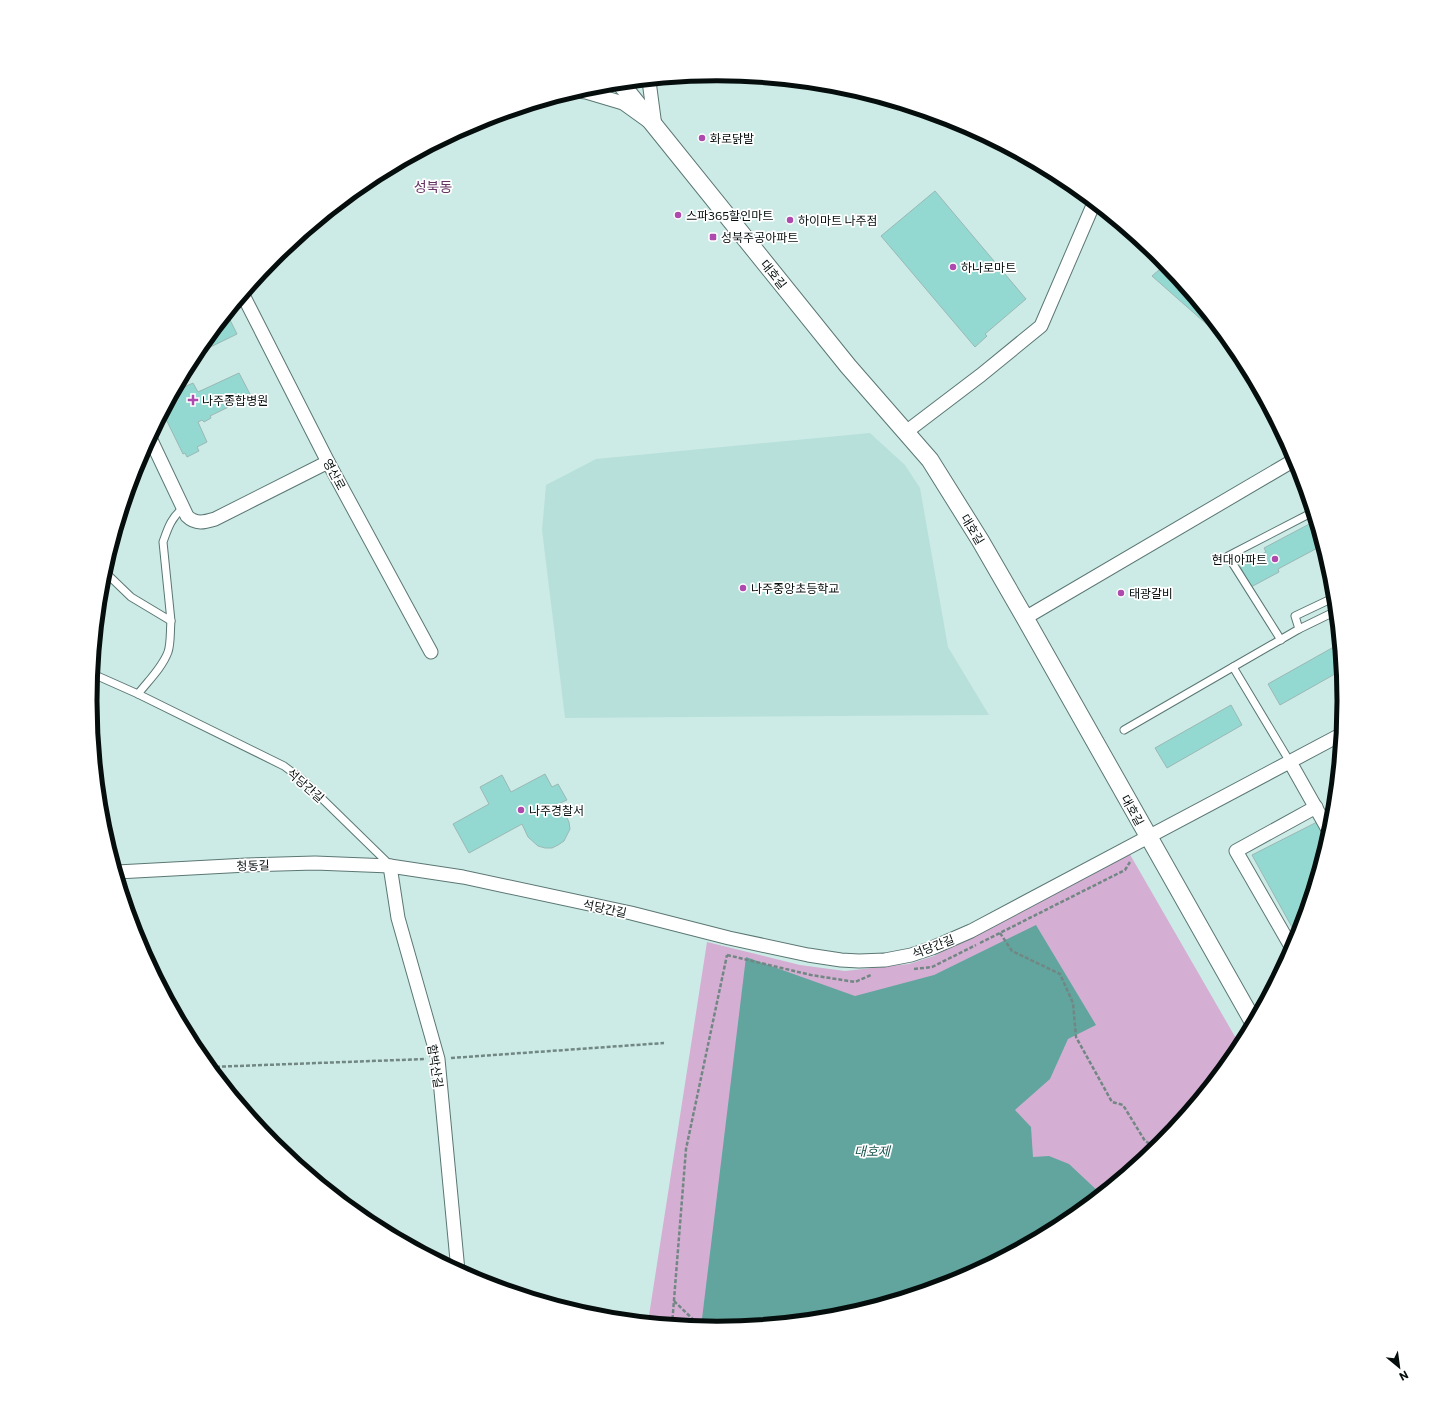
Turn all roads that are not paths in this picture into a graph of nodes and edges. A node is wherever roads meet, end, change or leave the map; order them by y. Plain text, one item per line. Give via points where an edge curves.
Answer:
1 (650, 85) edge
2 (624, 88) edge
3 (592, 94) edge
4 (655, 126) junction
5 (1092, 207) edge
6 (245, 299) edge
7 (906, 432) junction
8 (153, 444) edge
9 (328, 462) junction
10 (1290, 462) edge
11 (183, 508) junction
12 (1309, 514) edge
13 (110, 577) edge
14 (1329, 600) edge
15 (1332, 613) edge
16 (1025, 618) junction
17 (170, 621) junction
18 (1299, 629) junction
19 (1281, 640) junction
20 (431, 652) dead end
21 (1233, 667) junction
22 (98, 676) edge
23 (138, 694) junction
24 (1124, 730) dead end
25 (1337, 737) edge
26 (1290, 762) junction
27 (1316, 807) junction
28 (1326, 825) edge
29 (1148, 836) junction
30 (390, 866) junction
31 (121, 872) edge
32 (1289, 943) edge
33 (1251, 1018) edge
34 (457, 1265) edge

1 - 4 street
2 - 4 street, 대호길
3 - 4 street via 623,103
4 - 7 street, 대호길 via 848,366
5 - 7 street via 1041,326
6 - 9 street, 영산로
7 - 16 street, 대호길 via 930,460
8 - 11 street
9 - 11 street via 215,519 202,523 191,519
9 - 20 street, 영산로
10 - 16 street
11 - 17 lane via 175,514 163,542
12 - 19 lane via 1228,556
13 - 17 lane via 131,597
14 - 18 lane via 1295,616
15 - 18 lane
16 - 29 street, 대호길
17 - 23 lane via 168,652
18 - 19 lane
19 - 21 lane
21 - 24 lane
21 - 26 lane
22 - 23 lane, 석당간길
23 - 30 lane, 석당간길 via 284,766 304,781
25 - 26 street, 석당간길
26 - 27 street
26 - 29 street, 석당간길
27 - 28 street
27 - 32 street via 1236,851
29 - 30 street, 석당간길 via 971,931 932,948 885,960 841,960 808,955 623,911 463,877
29 - 33 street, 대호길
30 - 31 street, 청동길 via 315,863
30 - 34 street, 함박산길 via 398,918 438,1059

